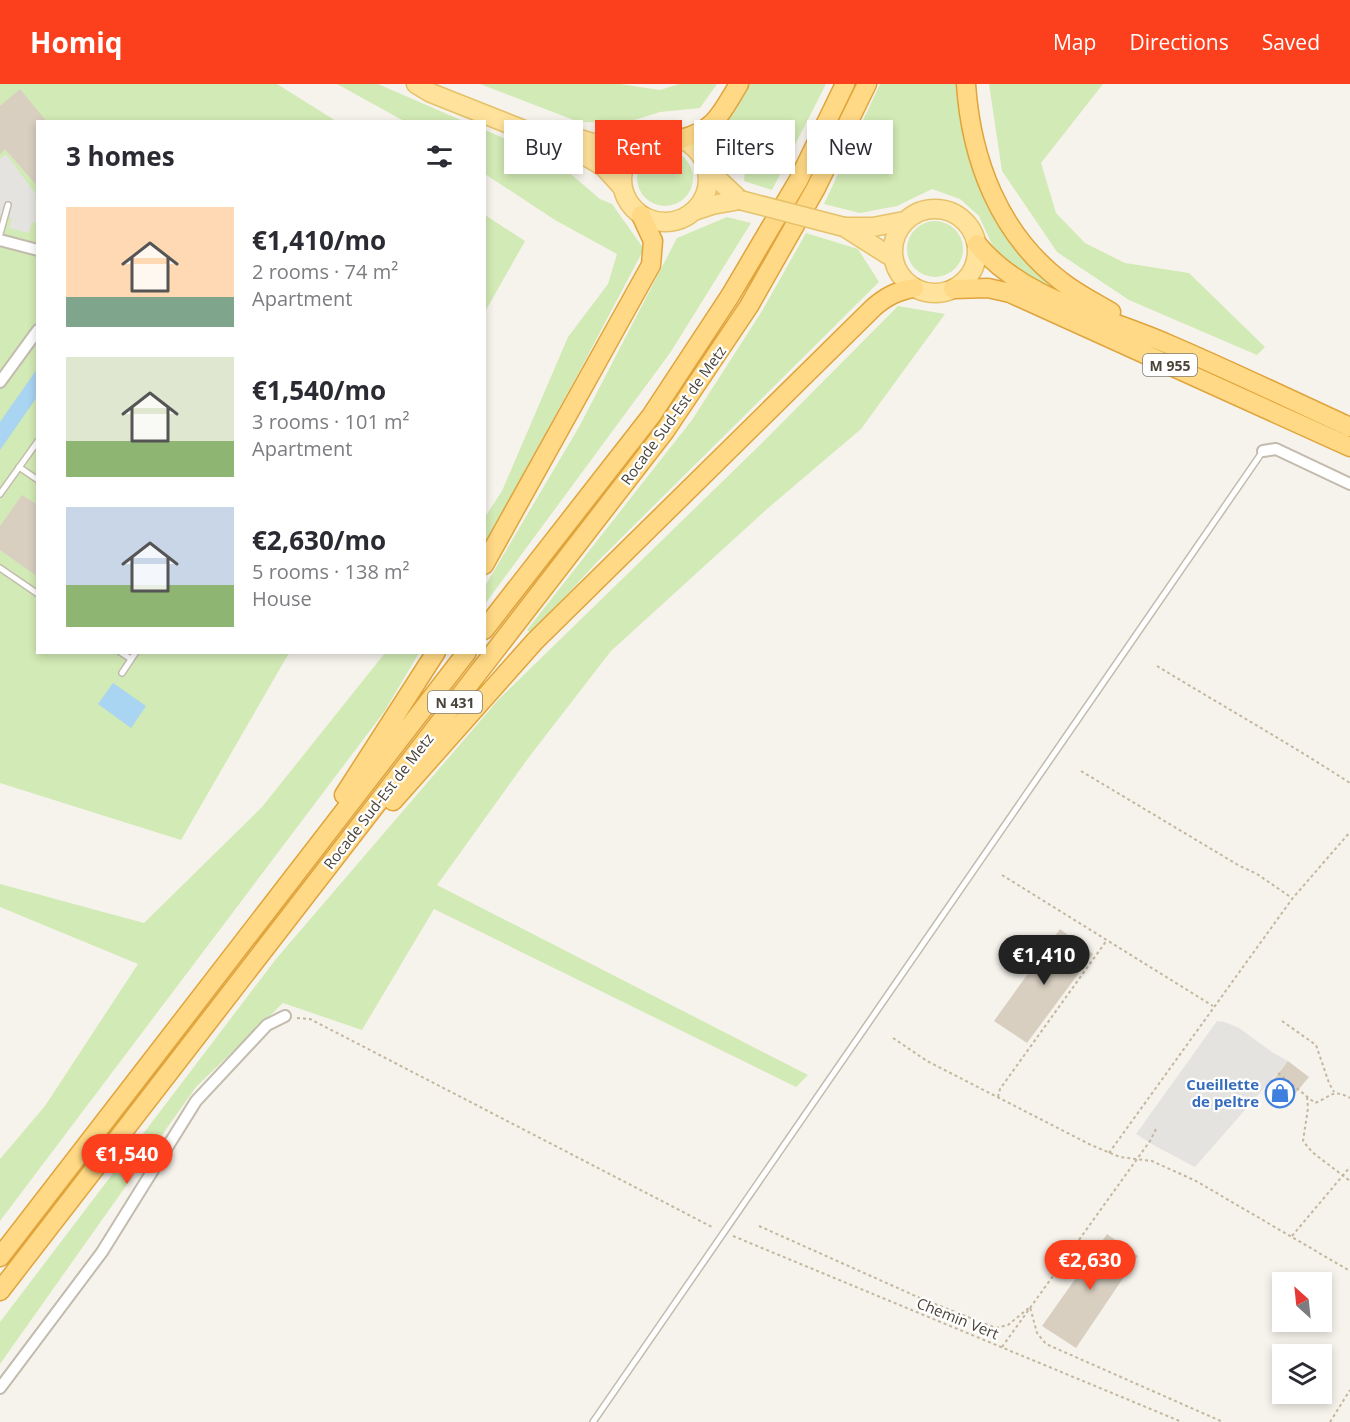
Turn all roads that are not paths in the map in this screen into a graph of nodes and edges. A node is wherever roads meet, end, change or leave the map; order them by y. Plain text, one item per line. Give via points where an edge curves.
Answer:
1 (416, 84) edge
2 (434, 84) edge
3 (739, 84) edge
4 (845, 84) edge
5 (867, 84) edge
6 (966, 84) edge
7 (682, 139) edge
8 (595, 144) edge
9 (622, 174) edge
10 (707, 174) edge
11 (712, 174) edge
12 (622, 187) junction
13 (740, 200) junction
14 (8, 205) dead end
15 (694, 212) junction
16 (641, 215) junction
17 (904, 221) junction
18 (844, 226) junction
19 (0, 234) edge
20 (0, 240) edge
21 (977, 244) junction
22 (36, 249) edge
23 (893, 258) junction
24 (914, 288) junction
25 (953, 289) junction
26 (36, 333) edge
27 (1168, 344) junction
28 (0, 382) edge
29 (1350, 427) edge
30 (36, 444) edge
31 (1350, 447) edge
32 (1263, 450) joint
33 (19, 467) junction
34 (36, 479) edge
35 (1350, 484) edge
36 (0, 494) edge
37 (486, 561) edge
38 (0, 568) edge
39 (36, 593) edge
40 (486, 627) edge
41 (123, 654) edge
42 (135, 654) edge
43 (435, 654) edge
44 (465, 654) edge
45 (131, 659) junction
46 (122, 673) dead end
47 (274, 902) junction
48 (286, 921) junction
49 (285, 1016) road end
50 (0, 1257) edge
51 (0, 1291) edge
52 (0, 1388) edge
53 (593, 1422) edge

1 - 12 main road via 577,151 604,167
2 - 8 main road
3 - 7 highway via 706,130
4 - 40 highway, Rocade Sud-Est de Metz via 798,181 730,296 651,416
5 - 48 highway, Rocade Sud-Est de Metz / N 431 via 816,188 749,306 665,431
6 - 27 highway, M 955 via 978,157 993,195 1018,237 1078,293
9 - 12 main road
10 - 15 main road via 706,192
11 - 13 main road
12 - 16 main road via 632,208
13 - 15 main road
13 - 18 main road, bridge
14 - 19 lane
15 - 16 main road via 668,222
16 - 37 highway via 653,242 651,265
17 - 18 main road via 873,227
17 - 21 main road via 922,210 952,212 969,225
17 - 23 main road via 894,238
18 - 23 main road
20 - 22 street
21 - 25 main road via 973,270
21 - 27 highway, M 955 via 1017,280
23 - 24 main road via 902,279
24 - 25 main road via 933,293
24 - 48 highway via 887,296 874,307 535,641
25 - 31 highway, M 955 via 988,288 1010,293
26 - 28 street
27 - 29 highway, M 955
30 - 33 lane
32 - 35 street via 1276,449
32 - 53 lane
33 - 34 lane
33 - 36 lane
38 - 39 lane
41 - 45 lane
42 - 45 lane
43 - 47 highway
44 - 47 highway, Rocade Sud-Est de Metz / N 431
45 - 46 lane
47 - 50 highway, Rocade Sud-Est de Metz / N 431
48 - 51 highway, Rocade Sud-Est de Metz / N 431
49 - 52 street via 267,1025 196,1101 102,1252

